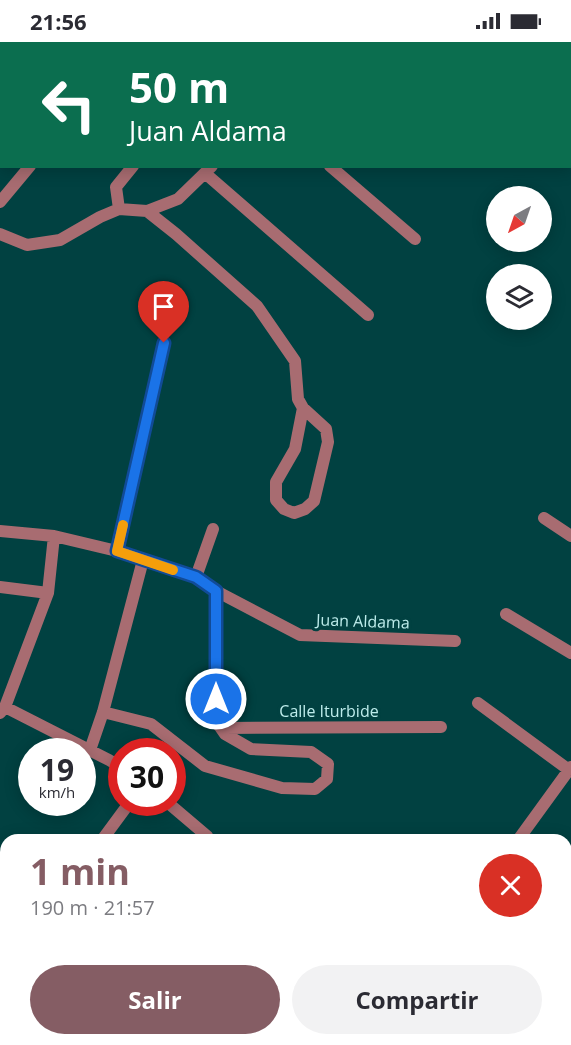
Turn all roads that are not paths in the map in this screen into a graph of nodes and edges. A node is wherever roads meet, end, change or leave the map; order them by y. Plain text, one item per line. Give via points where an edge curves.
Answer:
1 (28, 168) edge
2 (131, 168) edge
3 (332, 168) edge
4 (209, 170) edge
5 (0, 202) edge
6 (119, 209) junction
7 (147, 211) junction
8 (0, 234) edge
9 (416, 239) dead end
10 (368, 315) dead end
11 (164, 343) dead end
12 (303, 408) junction
13 (544, 518) dead end
14 (213, 529) dead end
15 (0, 531) edge
16 (54, 536) junction
17 (571, 536) edge
18 (117, 551) junction
19 (143, 560) junction
20 (196, 577) junction
21 (0, 587) edge
22 (216, 591) junction
23 (48, 593) junction
24 (506, 614) dead end
25 (455, 641) dead end
26 (571, 653) edge
27 (478, 703) dead end
28 (2, 710) edge
29 (103, 712) junction
30 (219, 726) junction
31 (441, 727) dead end
32 (64, 738) edge
33 (94, 738) edge
34 (570, 768) edge
35 (120, 816) edge
36 (183, 816) edge
37 (106, 834) edge
38 (205, 834) edge
39 (522, 834) edge

1 - 5 street
2 - 6 street via 116,187
3 - 9 street
4 - 7 street via 178,199
4 - 10 street
6 - 7 street
6 - 8 street via 60,240 27,245
7 - 12 street via 258,306 295,361 298,399
11 - 18 street
12 - 12 street via 295,449 276,482 276,500 294,513 314,501 328,442 326,429
13 - 17 street
14 - 20 street
15 - 16 street, Juan Aldama
16 - 18 street, Juan Aldama
16 - 23 street
18 - 19 street, Juan Aldama
19 - 20 street, Juan Aldama
19 - 29 street
20 - 22 street, Juan Aldama
21 - 23 street
22 - 25 street, Juan Aldama via 300,635
22 - 30 street
23 - 28 street
24 - 26 street
27 - 34 street
28 - 32 street
29 - 30 street via 151,724 205,766 282,788 315,789 327,780 328,764 311,752 251,749
29 - 33 street
30 - 31 street, Calle Iturbide
34 - 39 street
35 - 37 street
36 - 38 street

